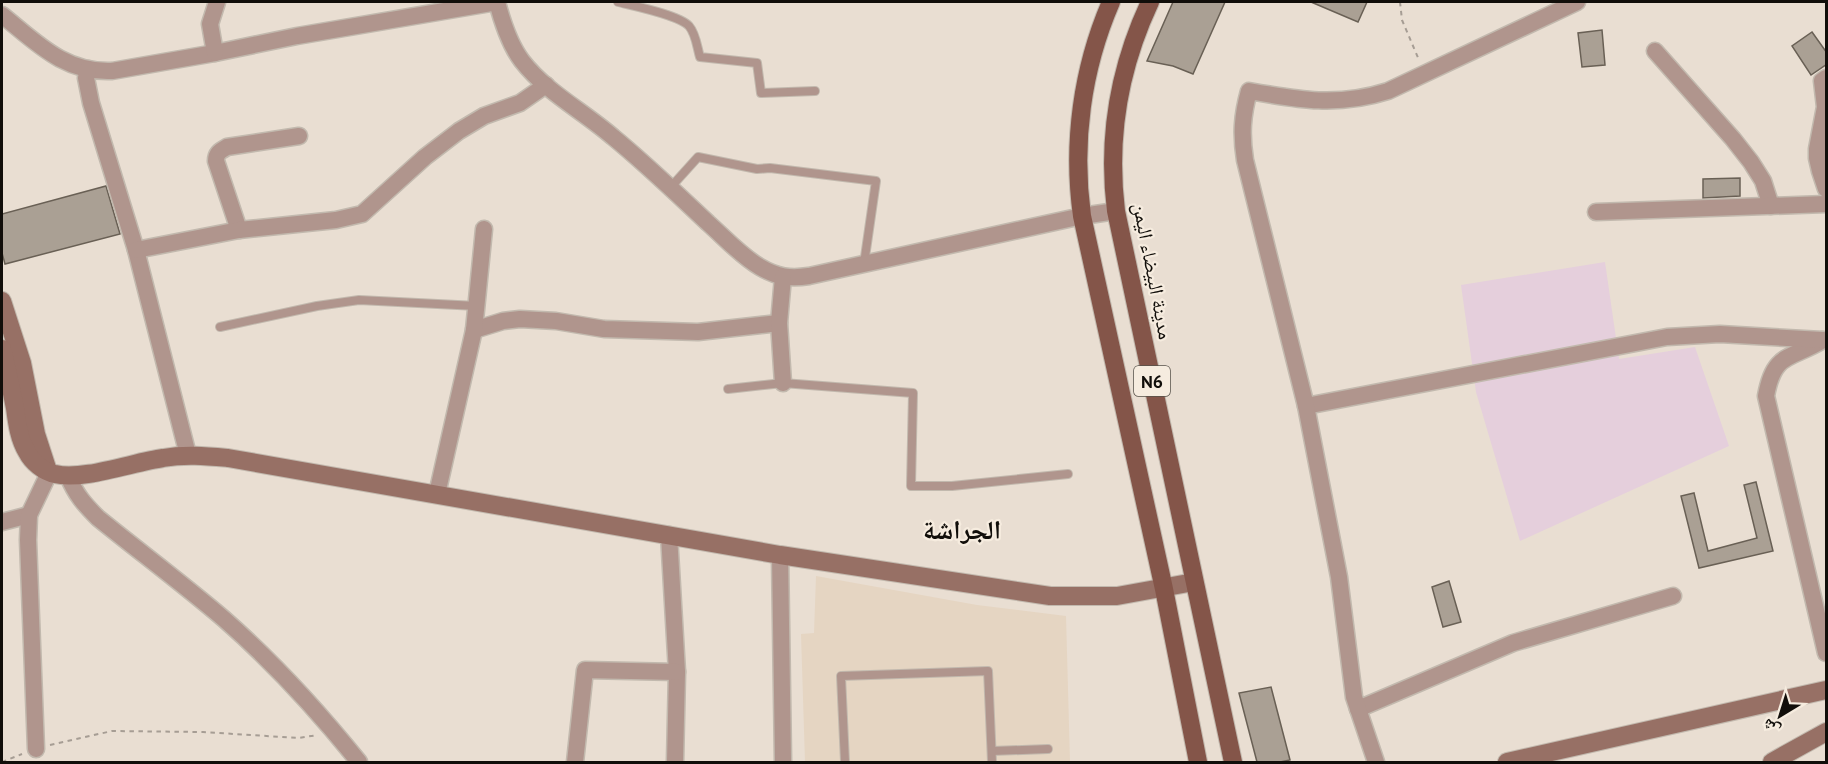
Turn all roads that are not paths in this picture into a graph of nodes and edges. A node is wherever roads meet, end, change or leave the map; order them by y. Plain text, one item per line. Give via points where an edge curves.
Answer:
1 (217, 2) edge
2 (497, 2) edge
3 (618, 2) edge
4 (1111, 2) edge
5 (1150, 2) edge
6 (1576, 2) edge
7 (2, 15) edge
8 (1655, 51) dead end
9 (214, 53) junction
10 (88, 69) junction
11 (1827, 78) edge
12 (546, 85) junction
13 (815, 91) dead end
14 (299, 136) dead end
15 (670, 188) junction
16 (1827, 189) edge
17 (1827, 204) edge
18 (1771, 206) junction
19 (1116, 211) junction
20 (1596, 212) dead end
21 (1082, 216) junction
22 (484, 229) dead end
23 (239, 230) junction
24 (136, 250) junction
25 (864, 264) junction
26 (783, 277) junction
27 (2, 301) edge
28 (477, 306) junction
29 (779, 323) junction
30 (220, 327) dead end
31 (474, 330) junction
32 (1825, 340) edge
33 (2, 350) edge
34 (4, 370) edge
35 (783, 383) junction
36 (728, 389) dead end
37 (1306, 406) junction
38 (188, 455) junction
39 (49, 472) junction
40 (1068, 474) dead end
41 (68, 476) junction
42 (437, 494) junction
43 (30, 515) junction
44 (2, 522) edge
45 (669, 535) junction
46 (780, 555) junction
47 (1194, 582) junction
48 (1164, 589) junction
49 (1673, 596) dead end
50 (1827, 653) edge
51 (677, 672) junction
52 (1827, 690) edge
53 (1358, 709) junction
54 (1827, 732) edge
55 (36, 749) road end
56 (1048, 749) dead end
57 (992, 751) junction
58 (359, 762) edge
59 (575, 762) edge
60 (675, 762) edge
61 (783, 762) edge
62 (845, 762) edge
63 (992, 762) edge
64 (1198, 762) edge
65 (1233, 762) edge
66 (1376, 762) edge
67 (1507, 762) edge
68 (1772, 762) edge

1 - 9 street via 210,24
2 - 9 street
2 - 12 street via 519,58
3 - 13 lane via 688,25 700,57 757,63 761,93
4 - 21 main road, N6 via 1091,57 1082,106
5 - 19 main road, مدينة البيضاء اليمن / N6 via 1131,45 1115,114
6 - 37 street via 1371,97 1327,102 1249,92 1242,124 1245,160
7 - 10 street via 53,56
8 - 18 street via 1751,162 1763,181
9 - 10 street via 111,71
10 - 24 street via 91,103
11 - 16 street via 1822,81 1825,107 1817,158
12 - 15 street via 613,136
12 - 23 street via 520,103 484,116 459,131 362,214
14 - 23 street via 227,147 216,156
15 - 25 lane via 698,157 758,169 876,181
15 - 26 street via 744,256
17 - 18 street
18 - 20 street
19 - 21 street
19 - 47 main road, مدينة البيضاء اليمن / N6
21 - 25 street
21 - 48 main road, N6
22 - 28 street
23 - 24 street
24 - 38 street
25 - 26 street via 802,277
26 - 29 street
27 - 39 street
28 - 30 lane via 359,300
28 - 31 street
29 - 31 street via 698,332 604,329 520,319
29 - 35 street
31 - 42 street
32 - 37 street via 1720,334 1667,337
32 - 50 street via 1781,361 1766,396
33 - 34 street
34 - 39 street via 27,453
35 - 36 lane
35 - 40 lane via 913,393 911,486 951,486
37 - 53 street via 1339,578
38 - 41 street
38 - 42 street via 250,460
39 - 41 street
39 - 43 street
41 - 58 street via 75,493 92,512 223,618 284,676
42 - 45 street
43 - 44 street
43 - 55 street
45 - 46 street
45 - 51 street
46 - 48 street via 1050,596 1117,596
46 - 61 street
47 - 48 street
47 - 65 main road, مدينة البيضاء اليمن / N6
48 - 64 main road, N6
49 - 53 street via 1513,643
51 - 59 street via 585,670
51 - 60 street
52 - 67 street
53 - 66 street
54 - 68 street
56 - 57 lane
57 - 62 lane via 988,671 841,676
57 - 63 lane

